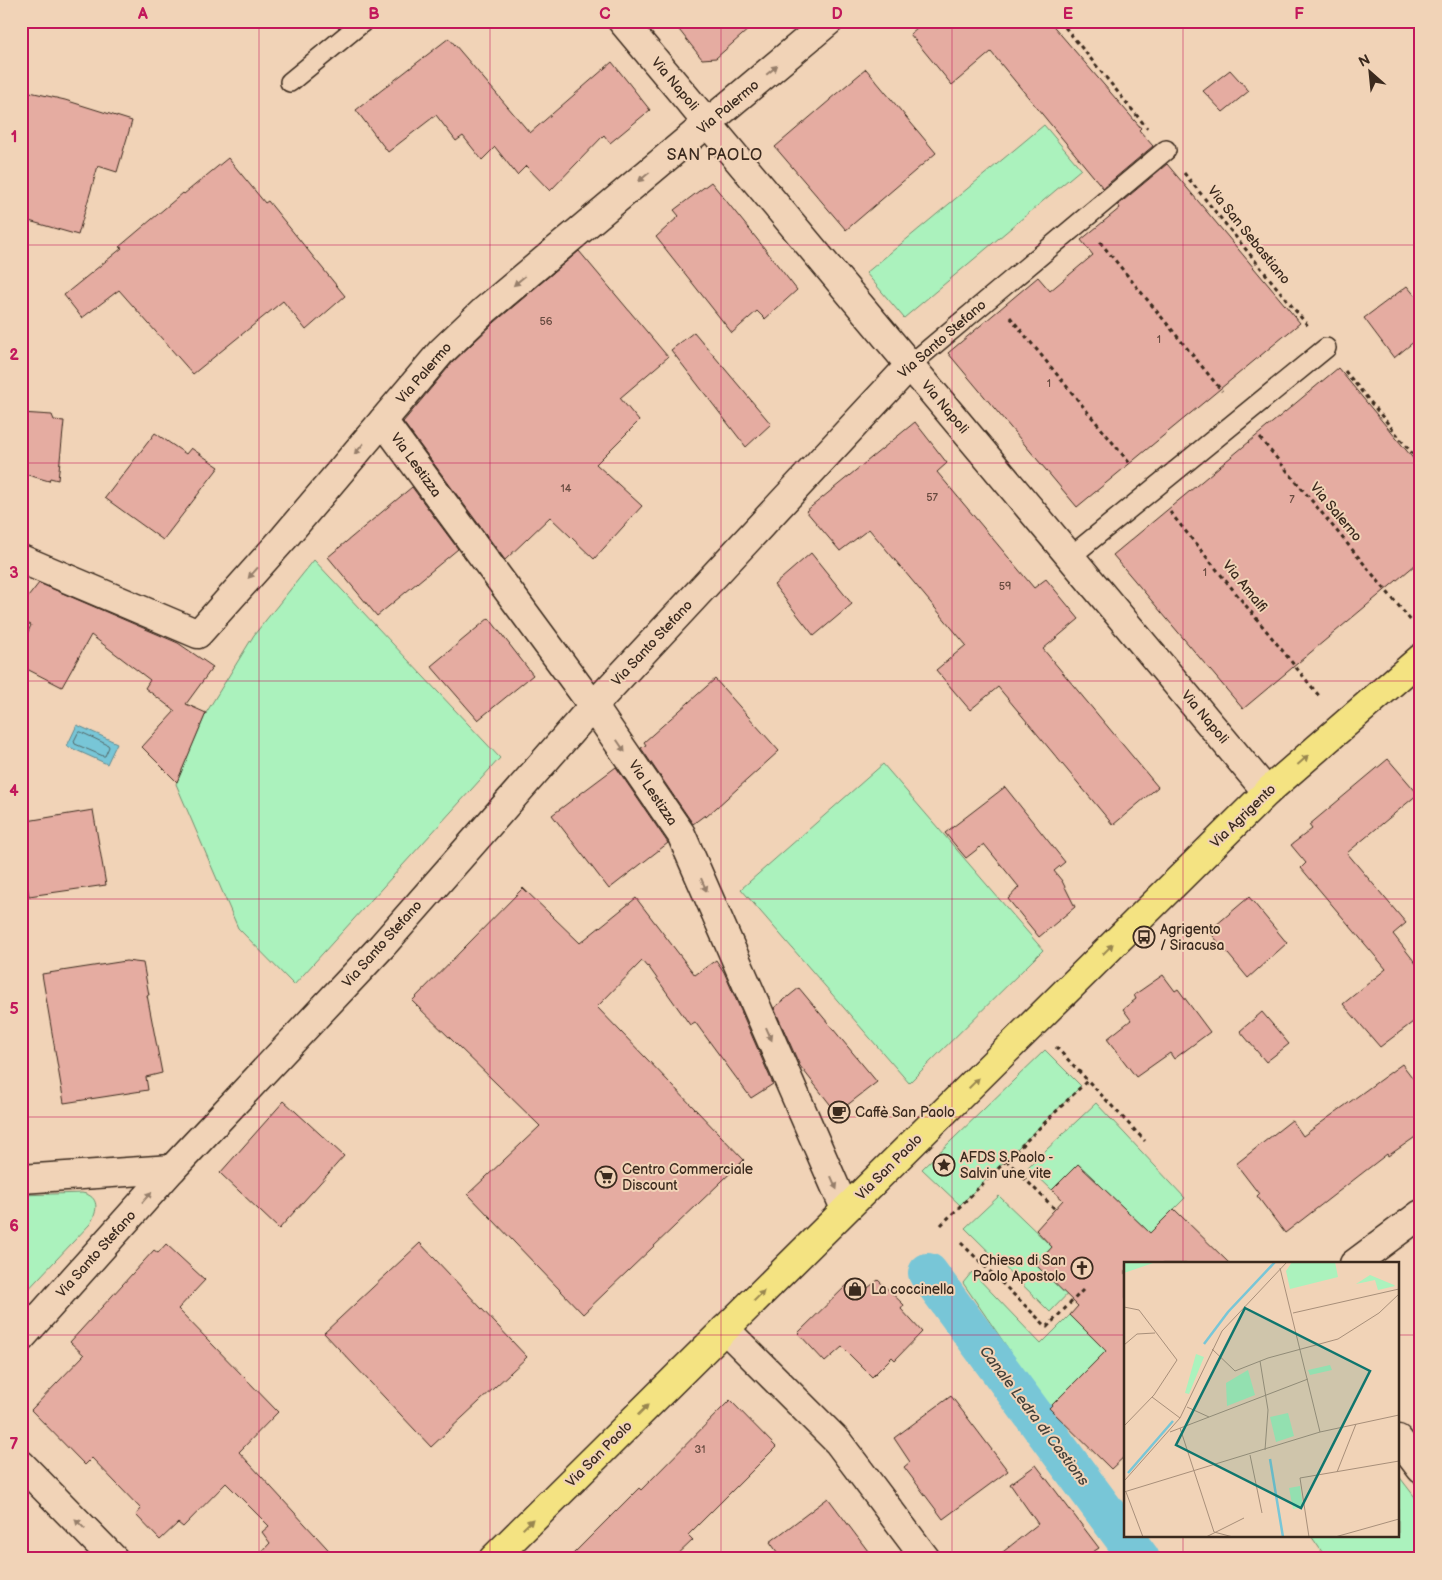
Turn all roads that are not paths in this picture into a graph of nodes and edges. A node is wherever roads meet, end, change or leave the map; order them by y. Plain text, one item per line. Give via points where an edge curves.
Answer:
1 (364, 21) edge
2 (622, 21) edge
3 (829, 21) edge
4 (290, 82) dead end
5 (708, 124) junction
6 (1166, 150) road end
7 (1326, 348) road end
8 (910, 365) junction
9 (383, 421) junction
10 (1070, 556) junction
11 (21, 559) edge
12 (1421, 658) edge
13 (593, 706) junction
14 (1267, 792) junction
15 (1074, 983) joint
16 (172, 1169) junction
17 (21, 1179) edge
18 (846, 1210) junction
19 (1421, 1214) edge
20 (1357, 1262) edge
21 (725, 1329) junction
22 (21, 1338) edge
23 (1400, 1441) edge
24 (21, 1464) edge
25 (1421, 1469) edge
26 (114, 1559) edge
27 (493, 1559) edge
28 (926, 1559) edge

1 - 4 lane
2 - 5 street, Via Napoli
5 -> 3 street, Via Palermo
5 - 8 street, Via Napoli
5 -> 9 street, Via Palermo via 485,310 441,352
6 - 8 lane, Via Santo Stefano
7 - 10 lane
8 - 10 street, Via Napoli
8 - 13 street, Via Santo Stefano
9 -> 11 street, Via Palermo via 198,634
9 - 13 street, Via Lestizza
10 - 14 street, Via Napoli
14 -> 12 main road, Via Agrigento
13 - 16 street, Via Santo Stefano via 382,946
13 -> 18 street, Via Lestizza via 681,834
15 -> 14 main road, Via Agrigento
18 -> 15 main road, Via San Paolo
16 - 17 street
22 -> 16 street, Via Santo Stefano
21 -> 18 main road, Via San Paolo
19 - 20 street
27 -> 21 main road, Via San Paolo
21 - 28 street via 838,1442
23 - 25 street
26 -> 24 street

